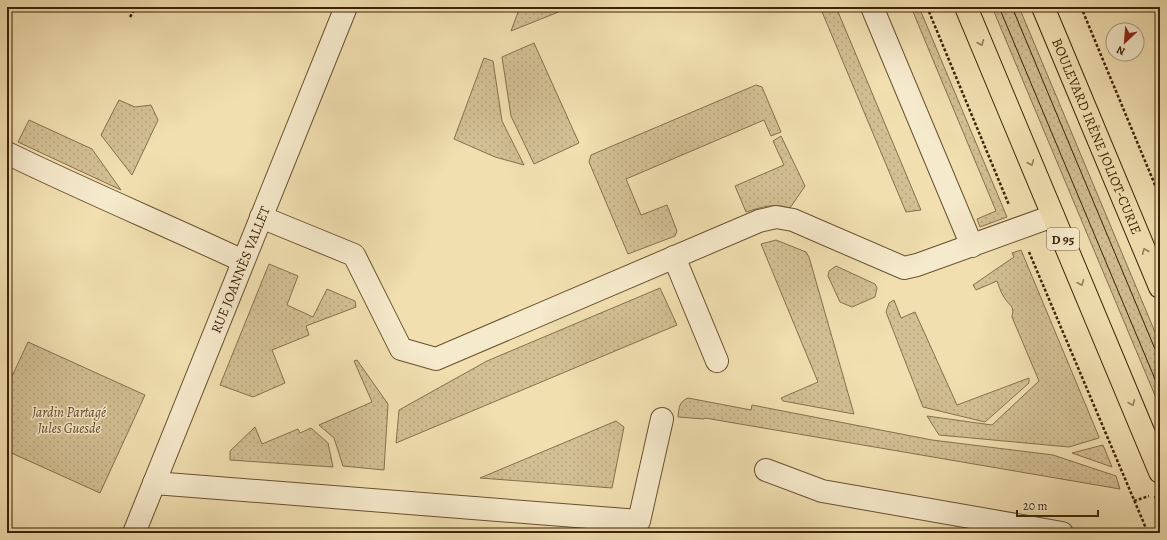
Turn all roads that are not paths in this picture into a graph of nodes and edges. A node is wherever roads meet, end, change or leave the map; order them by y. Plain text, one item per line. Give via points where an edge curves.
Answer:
1 (346, 7) edge
2 (872, 7) edge
3 (966, 7) edge
4 (1043, 7) edge
5 (7, 152) edge
6 (1053, 216) junction
7 (261, 217) junction
8 (972, 246) junction
9 (674, 257) junction
10 (243, 261) junction
11 (1160, 287) edge
12 (717, 361) dead end
13 (662, 419) dead end
14 (766, 470) dead end
15 (1160, 472) edge
16 (154, 484) junction
17 (134, 533) edge
18 (1062, 533) edge

1 - 7 street, RUE JOANNÈS VALLET
2 - 8 street
3 -> 6 main road, D 95
11 -> 4 main road, BOULEVARD IRÈNE JOLIOT-CURIE
5 - 10 street via 83,190
6 - 8 street
6 -> 15 main road, D 95
7 - 9 street via 354,255 401,349 436,359
7 - 10 street, RUE JOANNÈS VALLET
8 - 9 street via 904,268 792,220 776,217 759,221
9 - 12 street
10 - 16 street, RUE JOANNÈS VALLET
13 - 16 street via 639,521
14 - 18 street via 822,491
16 - 17 street, RUE JOANNÈS VALLET

